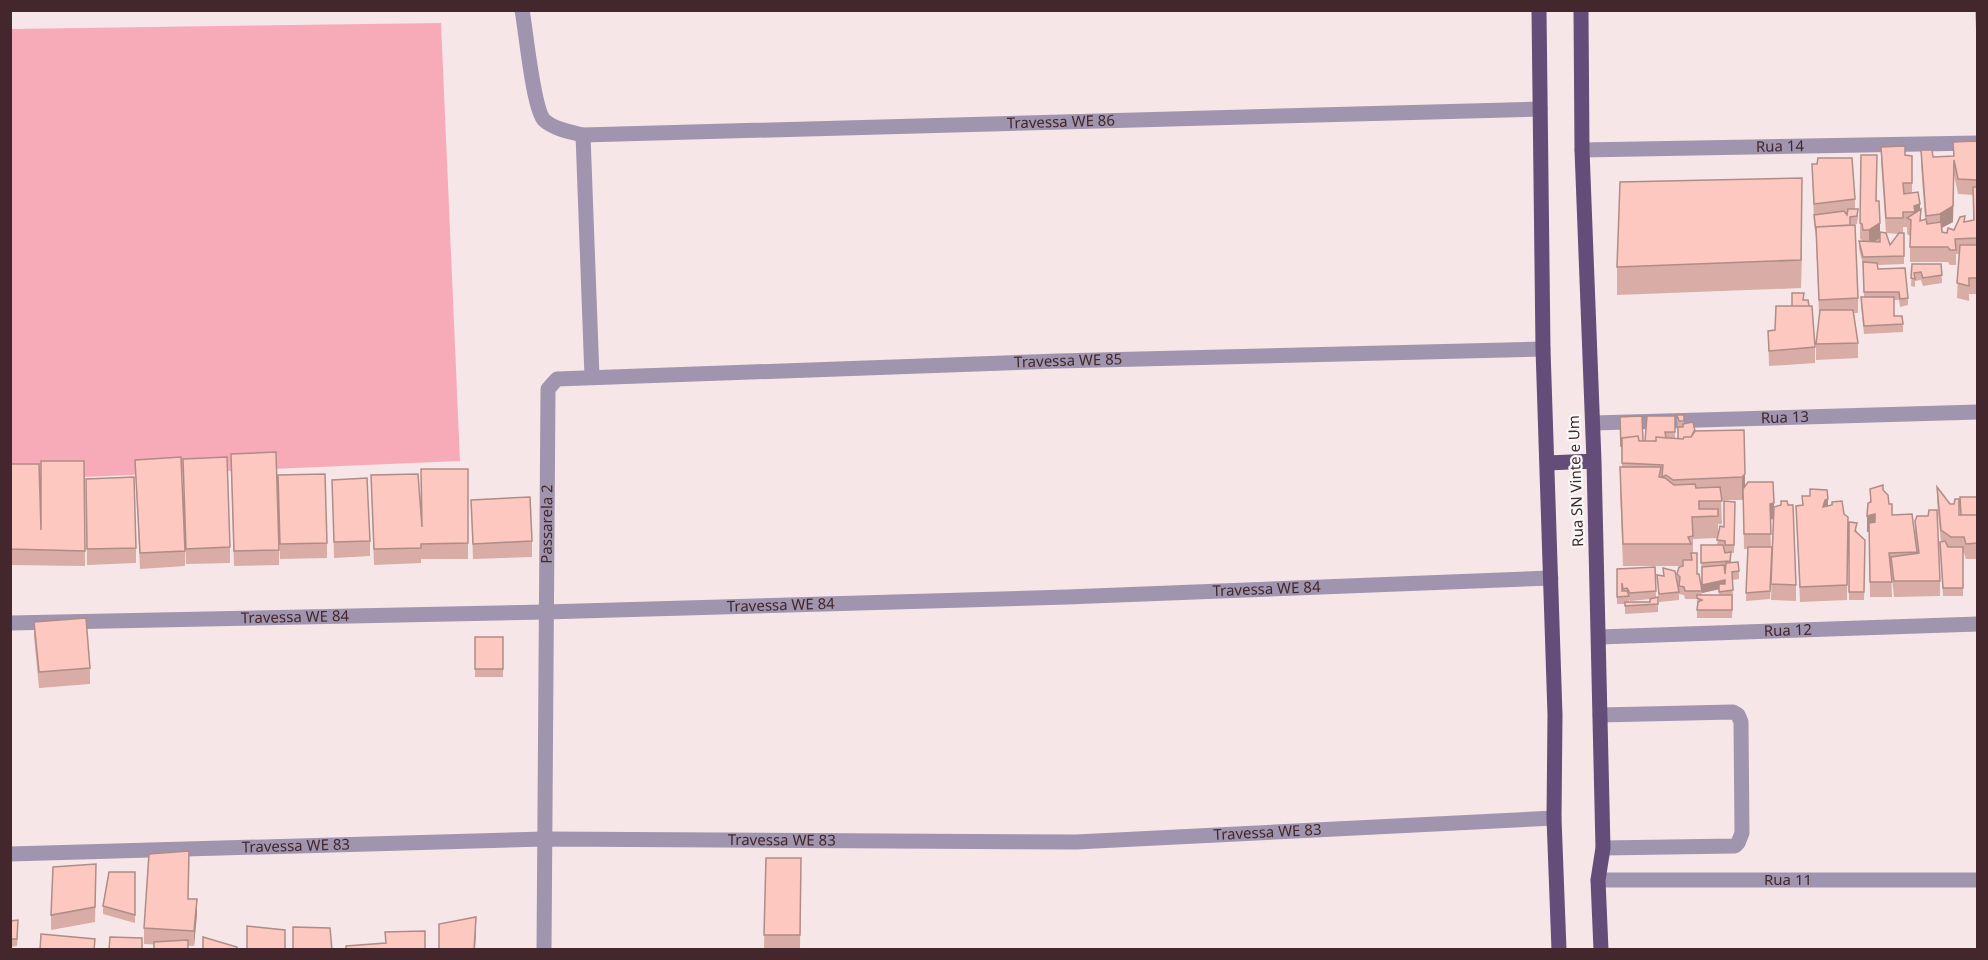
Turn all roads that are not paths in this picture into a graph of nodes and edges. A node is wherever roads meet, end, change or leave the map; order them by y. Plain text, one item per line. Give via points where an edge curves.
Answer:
1 (522, 10) edge
2 (1539, 10) edge
3 (1581, 10) edge
4 (1540, 109) junction
5 (583, 135) junction
6 (1977, 144) edge
7 (1582, 150) junction
8 (1544, 349) junction
9 (592, 377) junction
10 (1977, 412) edge
11 (1593, 423) junction
12 (1594, 461) junction
13 (1547, 464) junction
14 (1551, 578) junction
15 (545, 612) junction
16 (10, 623) edge
17 (1977, 624) edge
18 (1599, 638) junction
19 (1600, 715) junction
20 (1554, 819) junction
21 (544, 839) junction
22 (1603, 848) junction
23 (10, 854) edge
24 (1598, 880) junction
25 (1977, 880) edge
26 (544, 950) edge
27 (1559, 950) edge
28 (1601, 950) edge

1 - 5 street, Travessa WE 86 via 541,115 561,129
2 - 4 main road, Rua SN Vinte e Um
3 - 7 main road, Rua SN Vinte e Um
4 - 5 street, Travessa WE 86
4 - 8 main road, Rua SN Vinte e Um
5 - 9 street
6 - 7 street, Rua 14
7 - 11 main road, Rua SN Vinte e Um
8 - 9 street, Travessa WE 85
8 - 13 main road, Rua SN Vinte e Um
9 - 15 street, Passarela 2 via 557,379 548,389
10 - 11 street, Rua 13
11 - 12 main road, Rua SN Vinte e Um
12 - 13 main road
12 - 18 main road, Rua SN Vinte e Um
13 - 14 main road, Rua SN Vinte e Um
14 - 15 street, Travessa WE 84
14 - 20 main road, Rua SN Vinte e Um
15 - 16 street, Travessa WE 84
15 - 21 street, Passarela 2
17 - 18 street, Rua 12
18 - 19 main road, Rua SN Vinte e Um
19 - 22 main road, Rua SN Vinte e Um
19 - 22 street via 1733,712 1741,722 1742,833 1735,846
20 - 21 street, Travessa WE 83 via 1076,842
20 - 27 main road, Rua SN Vinte e Um
21 - 23 street, Travessa WE 83
21 - 26 street, Passarela 2
22 - 24 main road, Rua SN Vinte e Um
24 - 25 street, Rua 11
24 - 28 main road, Rua SN Vinte e Um

